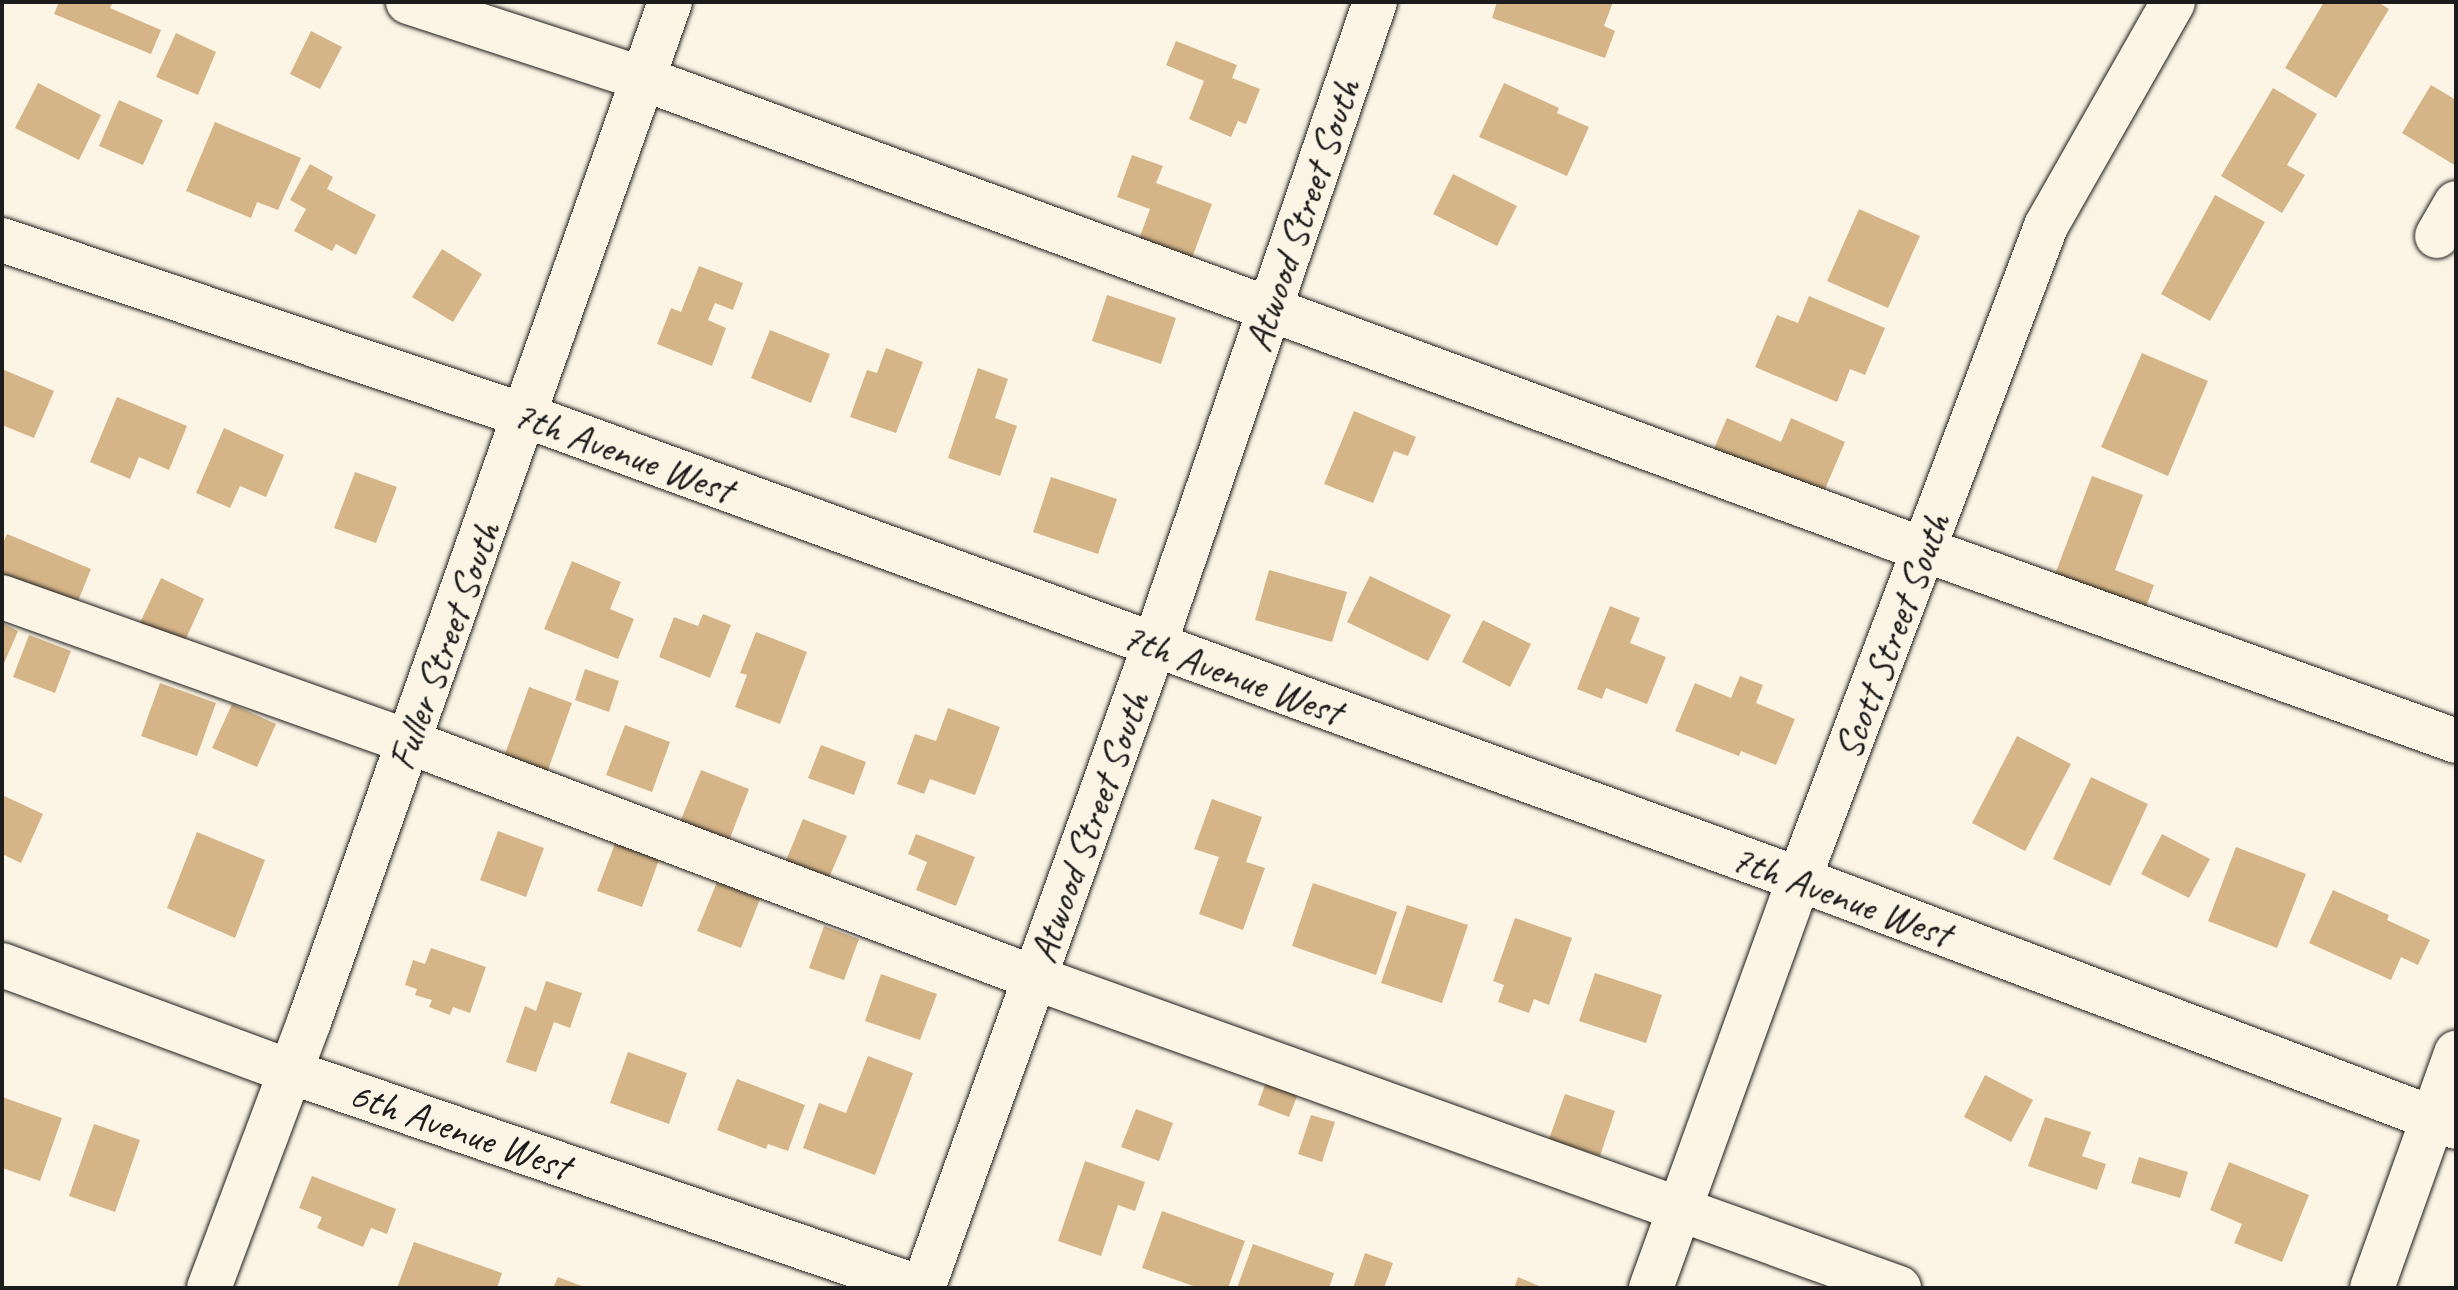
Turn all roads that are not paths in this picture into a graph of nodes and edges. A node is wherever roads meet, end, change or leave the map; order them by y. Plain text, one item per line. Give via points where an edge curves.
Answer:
1 (408, 2) edge
2 (670, 2) edge
3 (1375, 2) edge
4 (2173, 2) edge
5 (644, 79) junction
6 (2, 240) edge
7 (1270, 309) junction
8 (526, 416) junction
9 (1925, 550) junction
10 (2, 597) edge
11 (1154, 646) junction
12 (2456, 741) edge
13 (409, 742) junction
14 (1799, 879) junction
15 (2, 965) edge
16 (1035, 978) junction
17 (2456, 1053) edge
18 (291, 1072) junction
19 (2444, 1123) edge
20 (1680, 1208) junction
21 (209, 1288) edge
22 (922, 1288) edge
23 (1651, 1288) edge
24 (1899, 1288) edge
25 (2372, 1288) edge

1 - 5 street
2 - 5 street, Fuller Street South
3 - 7 street, Atwood Street South
4 - 9 street, Scott Street South via 2046,226
5 - 7 street
5 - 8 street, Fuller Street South
6 - 8 street, 7th Avenue West
7 - 9 street
7 - 11 street, Atwood Street South
8 - 11 street, 7th Avenue West
8 - 13 street, Fuller Street South
9 - 12 street
9 - 14 street, Scott Street South
10 - 13 street
11 - 14 street, 7th Avenue West
11 - 16 street, Atwood Street South
13 - 16 street
13 - 18 street, Fuller Street South
14 - 19 street, 7th Avenue West
14 - 20 street, Scott Street South
15 - 18 street, 6th Avenue West
16 - 20 street
16 - 22 street, Atwood Street South
17 - 19 street
18 - 21 street, Fuller Street South
18 - 22 street, 6th Avenue West
19 - 25 street
20 - 23 street, Scott Street South
20 - 24 street

